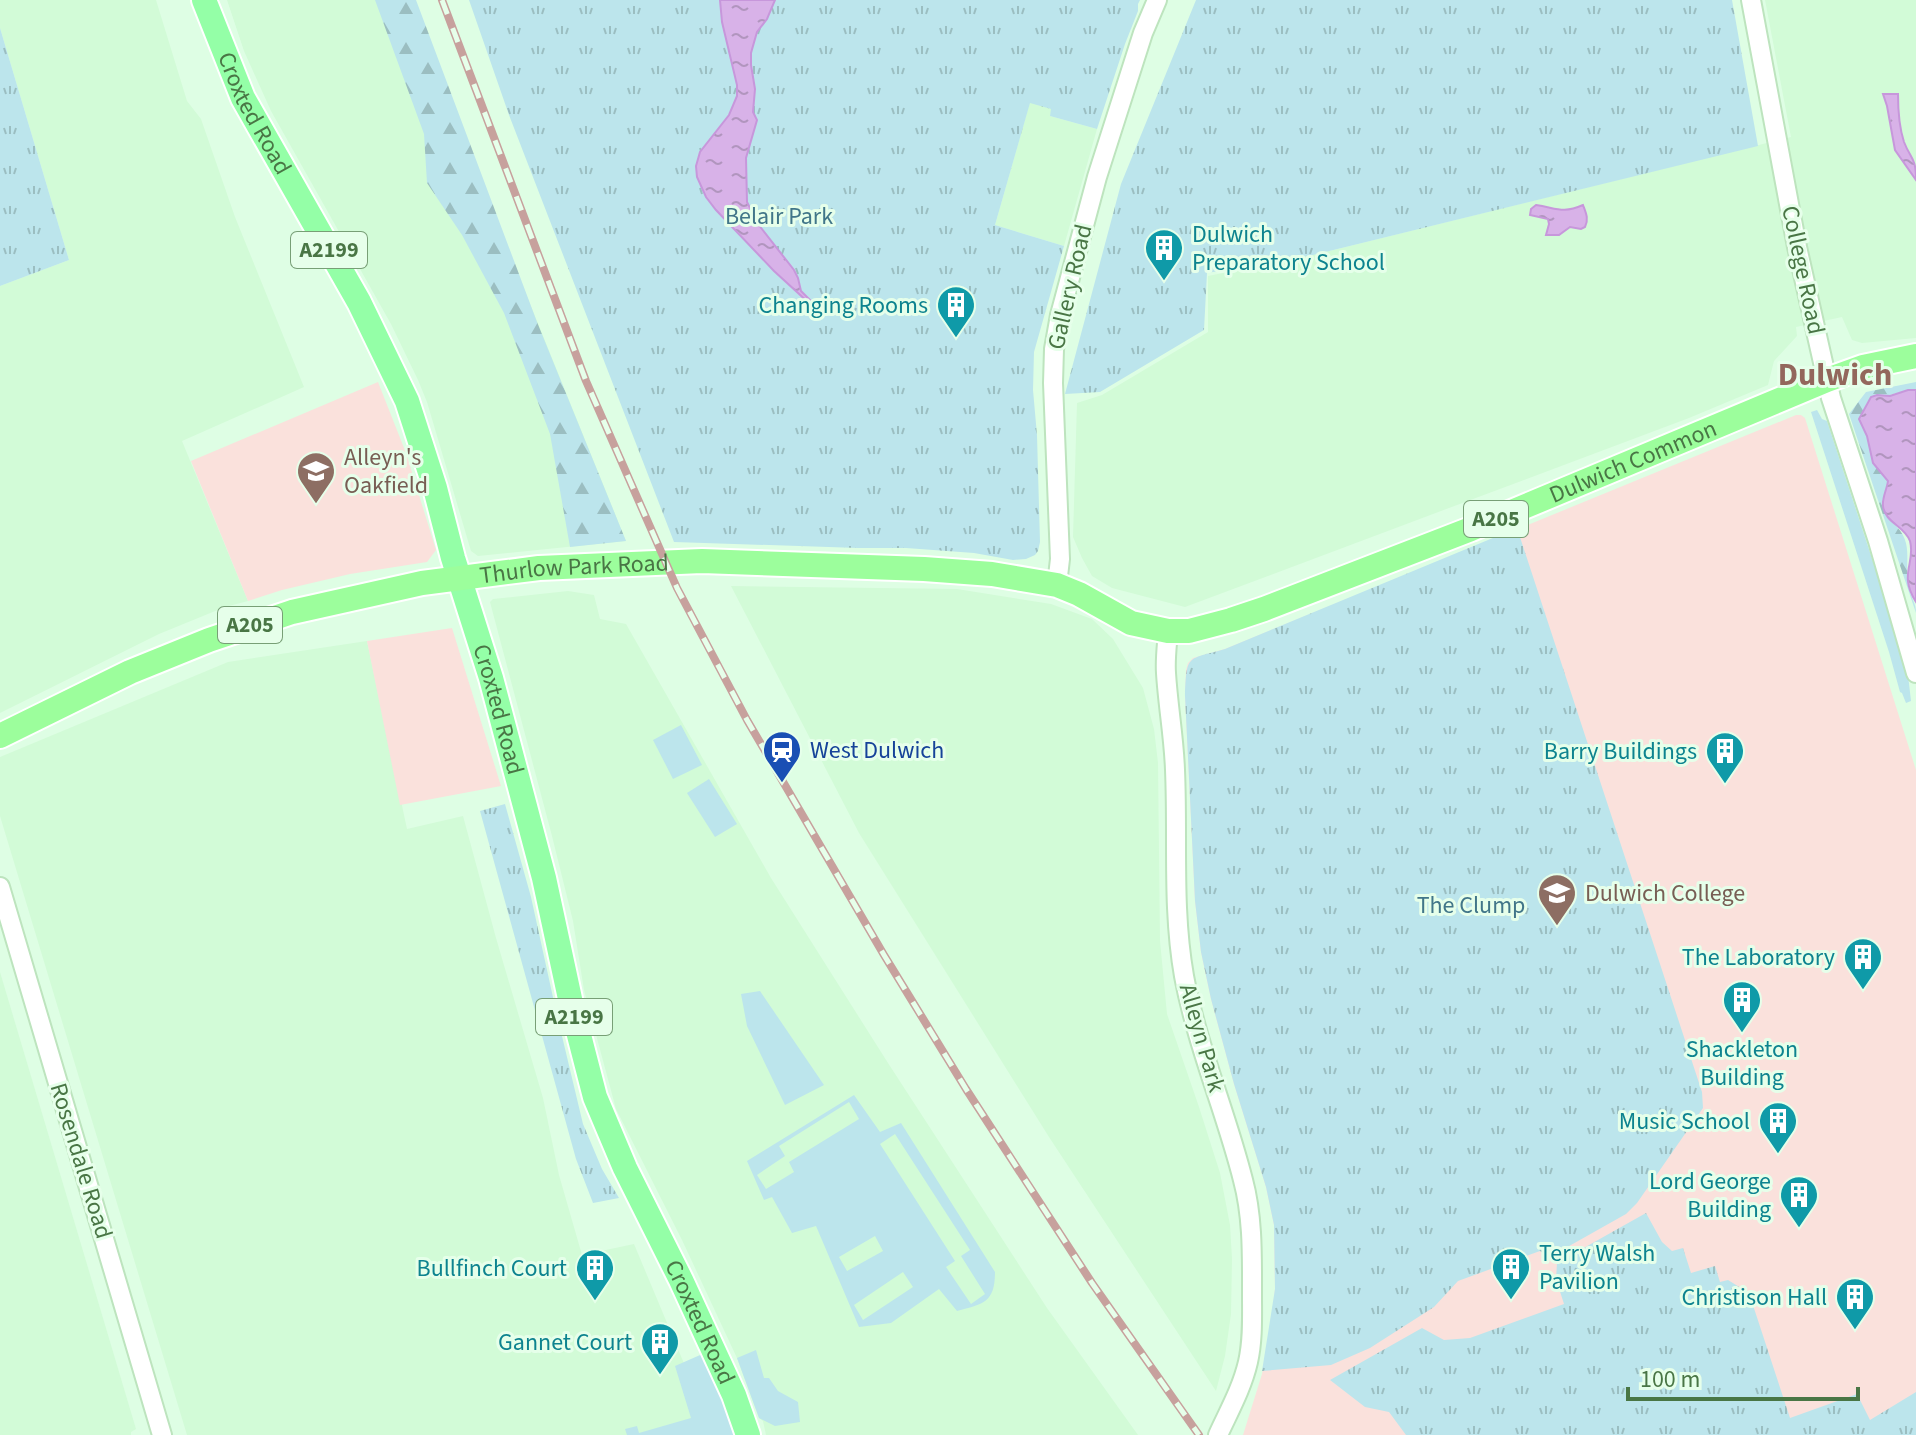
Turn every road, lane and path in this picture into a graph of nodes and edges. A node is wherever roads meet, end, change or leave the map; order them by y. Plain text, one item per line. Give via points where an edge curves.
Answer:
1 (204, 0) edge
2 (1157, 0) edge
3 (1751, 0) edge
4 (1916, 356) edge
5 (1827, 380) junction
6 (460, 577) junction
7 (1057, 585) junction
8 (1168, 631) junction
9 (1916, 673) edge
10 (0, 736) edge
11 (0, 887) edge
12 (162, 1435) edge
13 (748, 1435) edge
14 (1218, 1435) edge

1 - 6 main road, Croxted Road / A2199 via 243,98 359,302 407,401
2 - 7 street, Gallery Road via 1104,152 1054,349
3 - 5 street, College Road
4 - 5 highway, Dulwich Common / A205
5 - 8 highway, Dulwich Common / A205 via 1303,594 1231,620
5 - 9 street, College Road
6 - 7 highway, Thurlow Park Road / A205 via 691,561 982,573
6 - 10 highway, Thurlow Park Road / A205 via 343,599 252,624 130,672
6 - 13 main road, Croxted Road / A2199 via 544,878 595,1097
7 - 8 highway, Thurlow Park Road / A205 via 1131,623
8 - 14 street, Alleyn Park via 1184,974 1249,1214 1248,1361
11 - 12 street, Rosendale Road

